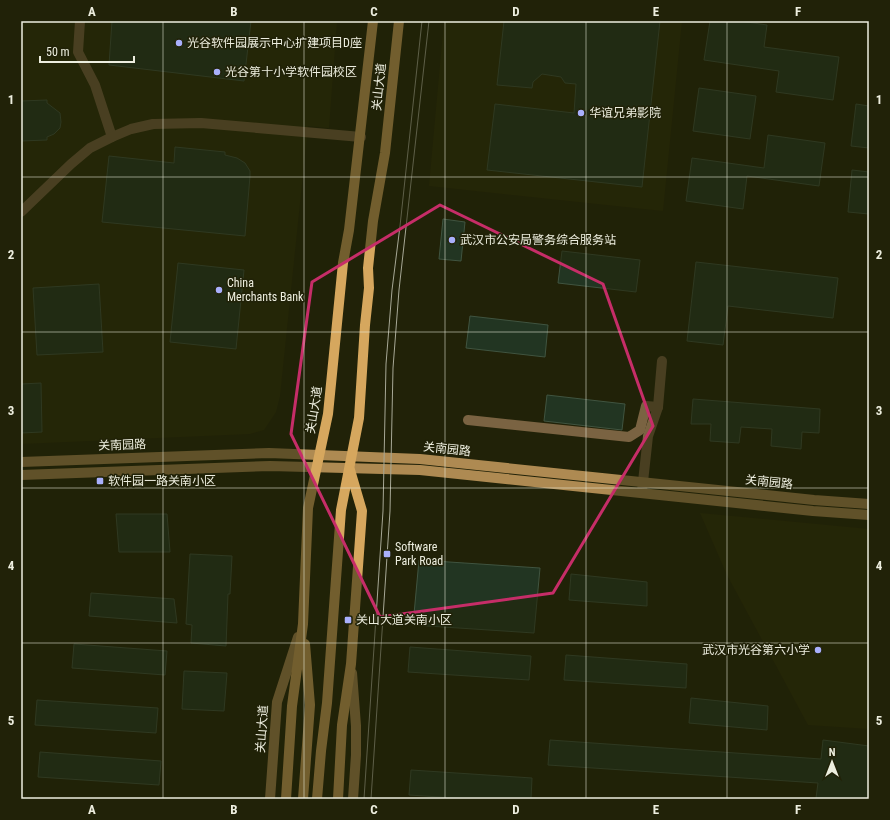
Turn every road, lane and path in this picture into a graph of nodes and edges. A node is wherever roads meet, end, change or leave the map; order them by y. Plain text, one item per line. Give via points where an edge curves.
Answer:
1 (80, 21) edge
2 (373, 21) edge
3 (399, 21) edge
4 (112, 137) junction
5 (361, 137) junction
6 (21, 212) edge
7 (662, 361) dead end
8 (658, 407) junction
9 (468, 420) dead end
10 (319, 455) junction
11 (352, 456) junction
12 (21, 462) edge
13 (316, 468) junction
14 (349, 468) junction
15 (21, 475) edge
16 (643, 482) junction
17 (642, 494) junction
18 (869, 504) edge
19 (869, 515) edge
20 (303, 624) junction
21 (351, 664) junction
22 (270, 799) edge
23 (286, 799) edge
24 (303, 799) edge
25 (317, 799) edge
26 (338, 799) edge
27 (353, 799) edge

1 - 4 street via 78,52 95,85
2 - 5 main road, 关山大道
3 - 11 main road, 关山大道 via 385,153 373,221 359,418
4 - 5 street via 153,124 201,123
4 - 6 street via 90,148
5 - 10 main road, 关山大道 via 343,263 328,414
7 - 8 street
8 - 9 street via 646,406 640,430 628,437
8 - 16 street via 648,436
10 - 11 main road, 关南园路
10 - 12 main road, 关南园路 via 269,453
10 - 13 main road, 关山大道
11 - 14 main road, 关山大道
11 - 16 main road, 关南园路 via 420,459
13 - 14 main road, 关南园路
13 - 15 main road, 关南园路 via 270,466
13 - 20 main road, 关山大道 via 308,508
14 - 17 main road, 关南园路 via 420,470
14 - 21 main road via 362,511
14 - 25 main road, 关山大道 via 341,510 327,703
16 - 17 street
16 - 18 main road, 关南园路
17 - 19 main road, 关南园路
20 - 22 main road, 关山大道 via 277,702
20 - 23 main road via 292,706
20 - 24 main road via 310,705
21 - 26 main road via 342,725
21 - 27 main road via 356,726

